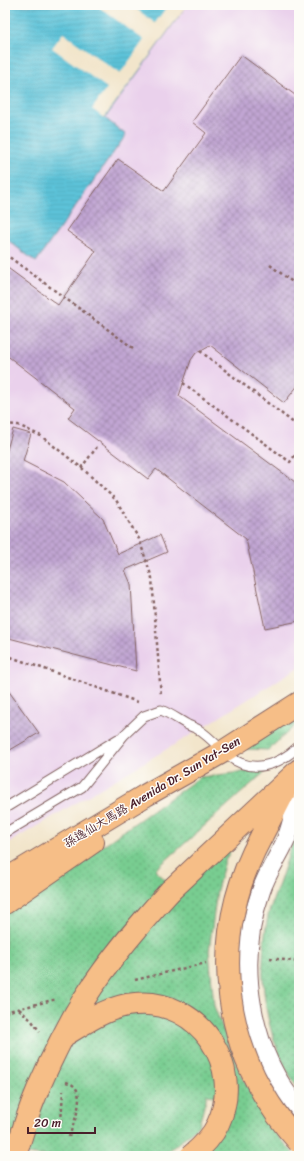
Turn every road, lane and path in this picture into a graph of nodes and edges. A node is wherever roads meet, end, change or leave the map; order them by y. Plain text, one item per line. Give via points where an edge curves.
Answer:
1 (5, 254) edge
2 (270, 265) dead end
3 (299, 287) edge
4 (134, 348) dead end
5 (200, 351) dead end
6 (184, 383) dead end
7 (5, 424) edge
8 (299, 427) edge
9 (97, 447) dead end
10 (299, 450) edge
11 (81, 468) junction
12 (5, 655) edge
13 (299, 703) edge
14 (162, 710) junction
15 (124, 735) junction
16 (299, 746) edge
17 (224, 751) junction
18 (297, 780) edge
19 (5, 808) edge
20 (5, 833) edge
21 (5, 880) edge
22 (5, 903) edge
23 (299, 950) edge
24 (272, 958) dead end
25 (298, 962) edge
26 (299, 1001) edge
27 (63, 1036) junction
28 (299, 1109) edge
29 (61, 1122) dead end
30 (69, 1137) dead end
31 (299, 1142) edge
32 (15, 1155) edge
33 (191, 1156) edge

1 - 4 path
2 - 3 path
5 - 8 path
6 - 10 path via 290,462
7 - 11 path via 18,425 41,436
9 - 11 path
11 - 14 path via 116,500 139,539 152,578
12 - 14 path
13 - 17 main road, 孫逸仙大馬路 Avenida Dr. Sun Yat-Sen
14 - 15 lane via 144,716
14 - 17 lane via 199,730
15 - 19 lane
15 - 20 lane via 82,787
16 - 17 lane via 281,761 261,766 237,761
17 - 21 main road, 孫逸仙大馬路 Avenida Dr. Sun Yat-Sen
17 - 22 main road
18 - 27 main road, bridge via 170,891 135,929 104,970
18 - 28 street via 285,842 260,892 251,929 248,966 251,1004 261,1041 276,1075
18 - 31 main road, bridge via 251,856 232,916 228,957 230,999 239,1040 255,1079 276,1115
23 - 25 path
24 - 25 path
25 - 26 path via 296,987
27 - 32 main road, bridge via 32,1105
27 - 33 main road, bridge via 108,1011 135,1004 162,1006 186,1016 197,1024 207,1034 220,1058 226,1084 223,1111 214,1130 202,1147
29 - 30 path via 64,1081 73,1084 80,1098

